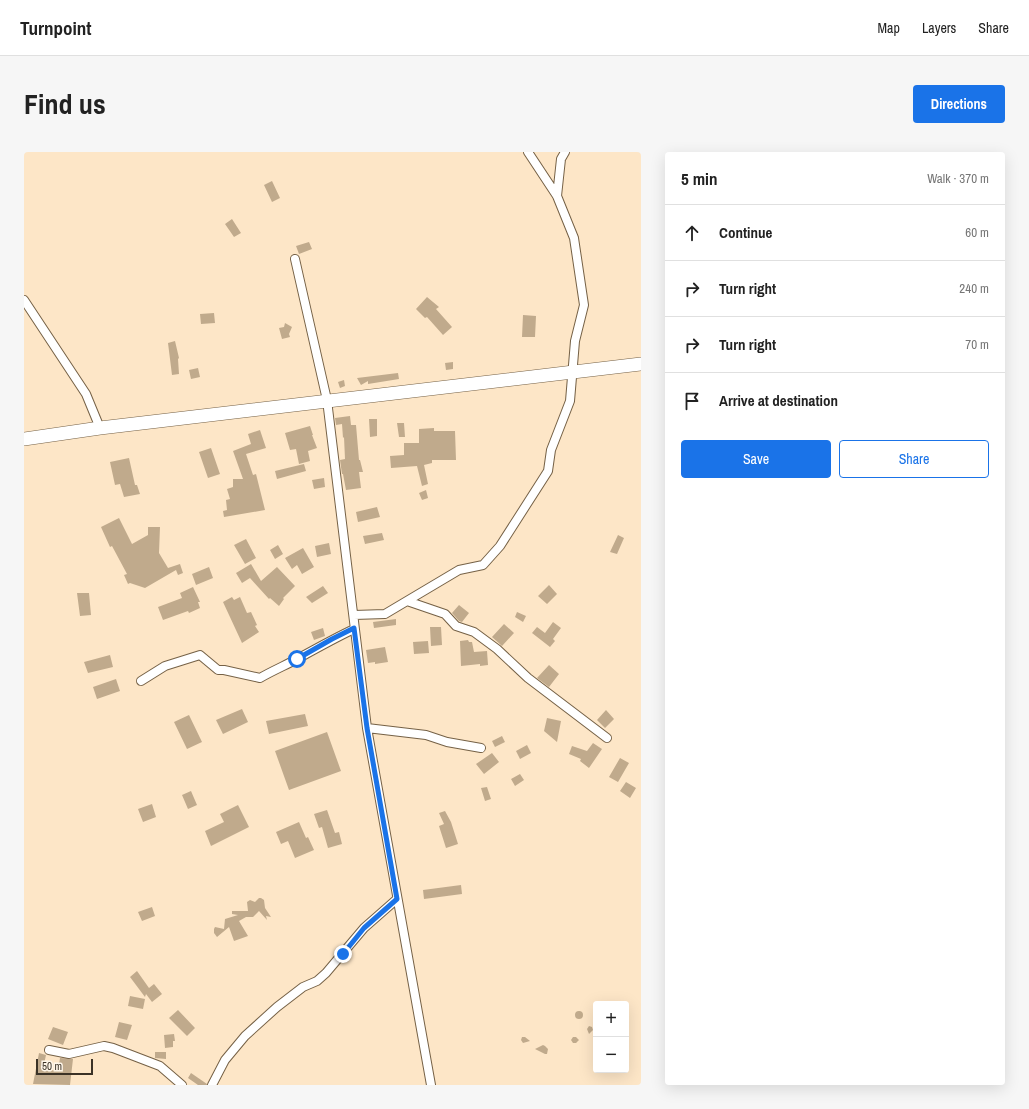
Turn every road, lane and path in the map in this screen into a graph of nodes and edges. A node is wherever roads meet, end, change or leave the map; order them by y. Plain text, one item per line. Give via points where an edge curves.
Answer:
1 (528, 152) edge
2 (565, 152) edge
3 (556, 196) junction
4 (295, 259) dead end
5 (24, 300) edge
6 (641, 364) edge
7 (572, 373) junction
8 (327, 400) junction
9 (100, 428) junction
10 (24, 439) edge
11 (407, 601) junction
12 (354, 616) junction
13 (354, 628) junction
14 (141, 681) dead end
15 (367, 728) junction
16 (607, 738) dead end
17 (481, 748) dead end
18 (397, 899) junction
19 (49, 1050) dead end
20 (182, 1085) edge
21 (212, 1085) edge
22 (431, 1085) edge

1 - 3 street
2 - 3 street via 561,159
3 - 7 street via 574,238 584,306 575,341
4 - 8 street
5 - 9 street via 86,394
6 - 7 highway
7 - 8 highway
7 - 11 street via 570,401 551,450 548,471 500,546 483,565 459,570
8 - 9 highway
8 - 12 street
9 - 10 highway
11 - 12 street via 385,614
11 - 16 street via 445,614 456,626 474,632 528,678
12 - 13 street
13 - 14 street via 260,678 218,670 200,654 165,666
13 - 15 street
15 - 17 street via 426,735
15 - 18 street
18 - 21 street via 364,928 326,973 277,1007 245,1036 225,1060
18 - 22 street
19 - 20 street via 69,1054 104,1046 113,1048 160,1066

